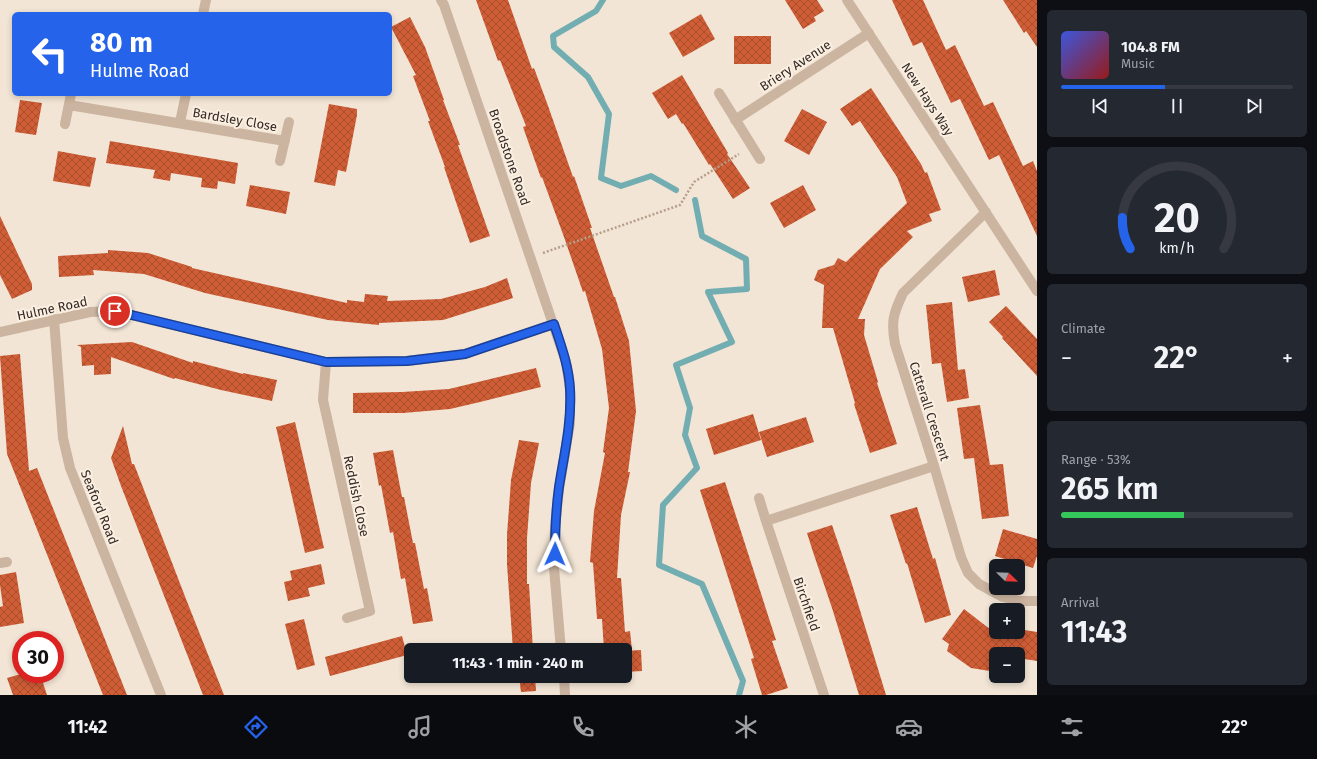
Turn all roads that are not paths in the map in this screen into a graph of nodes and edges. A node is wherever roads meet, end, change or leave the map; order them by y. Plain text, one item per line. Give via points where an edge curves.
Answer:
1 (206, 0) edge
2 (441, 0) edge
3 (847, 0) edge
4 (203, 12) edge
5 (869, 33) junction
6 (719, 93) dead end
7 (71, 96) edge
8 (186, 96) edge
9 (69, 105) junction
10 (735, 120) junction
11 (180, 122) junction
12 (289, 122) dead end
13 (65, 124) dead end
14 (285, 141) junction
15 (760, 159) dead end
16 (280, 161) dead end
17 (986, 212) junction
18 (1037, 291) edge
19 (54, 319) junction
20 (554, 324) junction
21 (0, 332) edge
22 (326, 362) junction
23 (934, 466) junction
24 (759, 498) dead end
25 (766, 521) junction
26 (1037, 601) edge
27 (347, 618) dead end
28 (561, 643) edge
29 (564, 683) edge
30 (161, 695) edge
31 (565, 695) edge
32 (824, 695) edge

1 - 4 street
2 - 20 street, Broadstone Road
3 - 5 street, New Hays Way
5 - 10 street, Briery Avenue
5 - 17 street, New Hays Way
6 - 10 street
7 - 9 street
8 - 11 street, Bardsley Close
9 - 11 street, Bardsley Close
9 - 13 street
10 - 15 street
11 - 14 street, Bardsley Close
12 - 14 street, Bardsley Close
14 - 16 street, Bardsley Close
17 - 18 street, New Hays Way
17 - 23 street, Catterall Crescent via 903,293 895,309 892,326 895,344
19 - 21 street, Hulme Road
19 - 22 street, Hulme Road via 90,312 115,311
19 - 30 street, Seaford Road via 63,438 70,468
20 - 22 street, Hulme Road via 465,354 407,361
20 - 28 street via 566,362 570,389 570,423 555,527 554,568
22 - 27 street, Reddish Close via 323,400 370,611
23 - 25 street
23 - 26 street, Catterall Crescent via 968,573 979,584 1003,597
24 - 25 street, Birchfield
25 - 32 street, Birchfield
29 - 31 street

